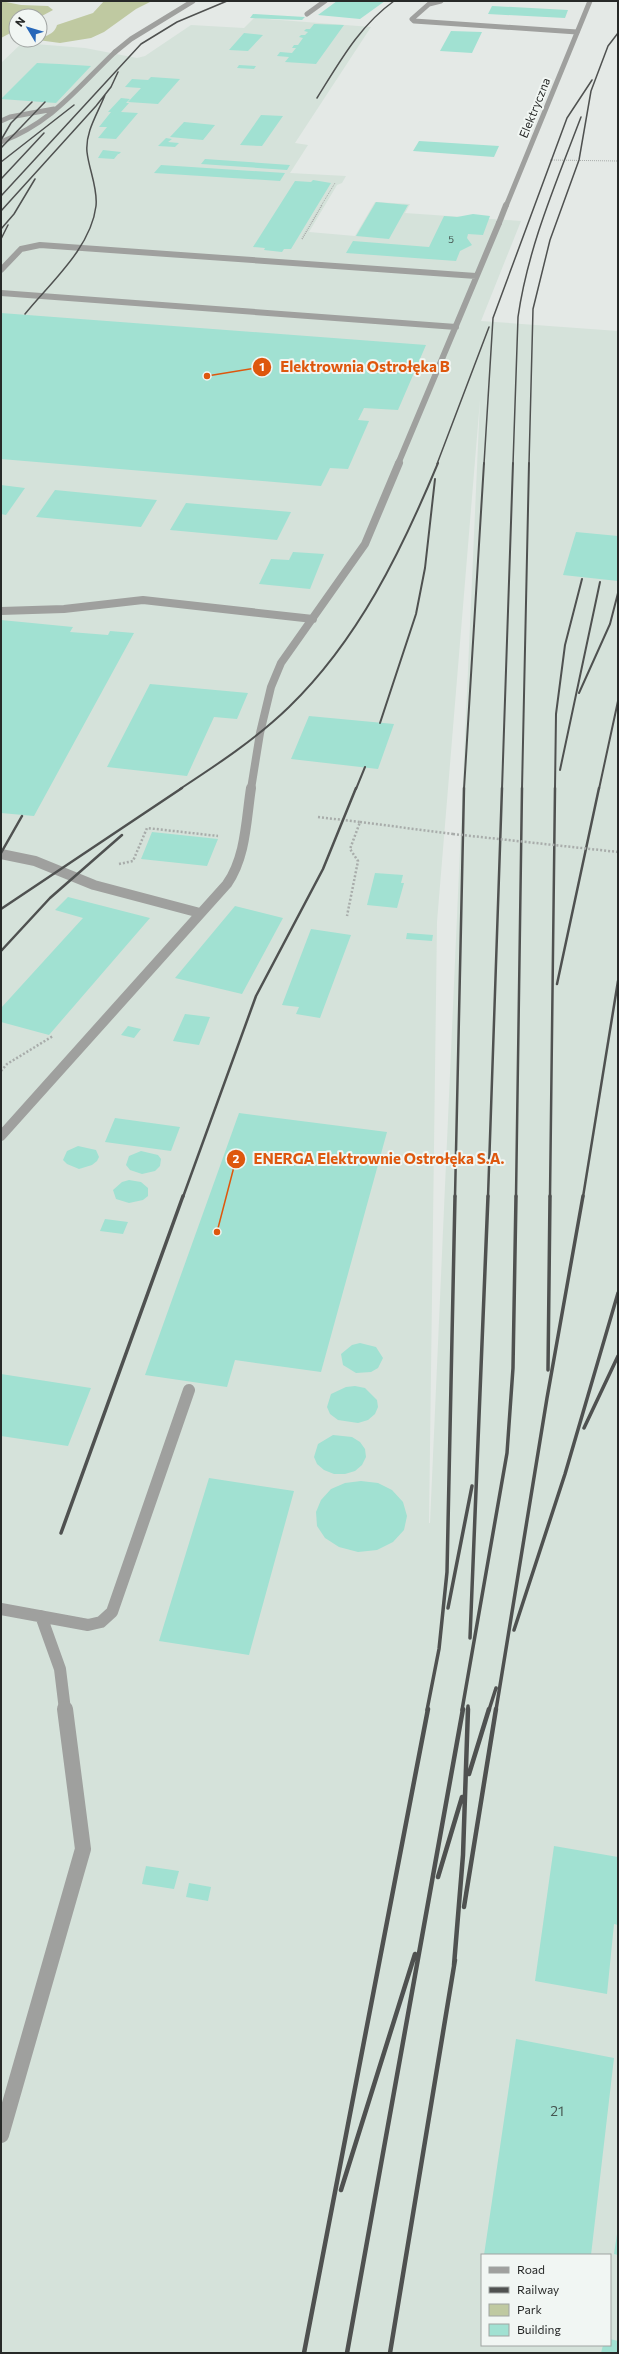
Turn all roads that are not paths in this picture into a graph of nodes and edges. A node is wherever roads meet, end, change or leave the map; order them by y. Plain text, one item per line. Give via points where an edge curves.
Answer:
1 (193, 1) edge
2 (325, 1) edge
3 (441, 1) edge
4 (590, 1) edge
5 (307, 14) dead end
6 (577, 32) junction
7 (58, 108) junction
8 (1, 121) edge
9 (1, 142) edge
10 (1, 270) edge
11 (476, 276) junction
12 (1, 293) edge
13 (456, 327) junction
14 (1, 611) edge
15 (313, 619) junction
16 (1, 854) edge
17 (200, 913) junction
18 (1, 1136) edge
19 (190, 1390) dead end
20 (1, 1609) edge
21 (41, 1616) junction
22 (1, 2135) edge

1 - 7 street via 131,39
2 - 5 street
3 - 6 street via 429,4 412,19 414,22
4 - 6 street, Elektryczna
6 - 11 street, Elektryczna
7 - 8 street
7 - 9 street via 24,133
10 - 11 street via 21,249 40,245
11 - 13 street, Elektryczna
12 - 13 street
13 - 15 street, Elektryczna via 365,544
14 - 15 street via 64,610 143,600
15 - 17 street, Elektryczna via 281,664 271,687 260,733 236,871
16 - 17 street via 35,861 94,885
17 - 18 street, Elektryczna
19 - 21 street via 112,1612 101,1622 88,1625
20 - 21 street
21 - 22 street via 60,1669 84,1849

